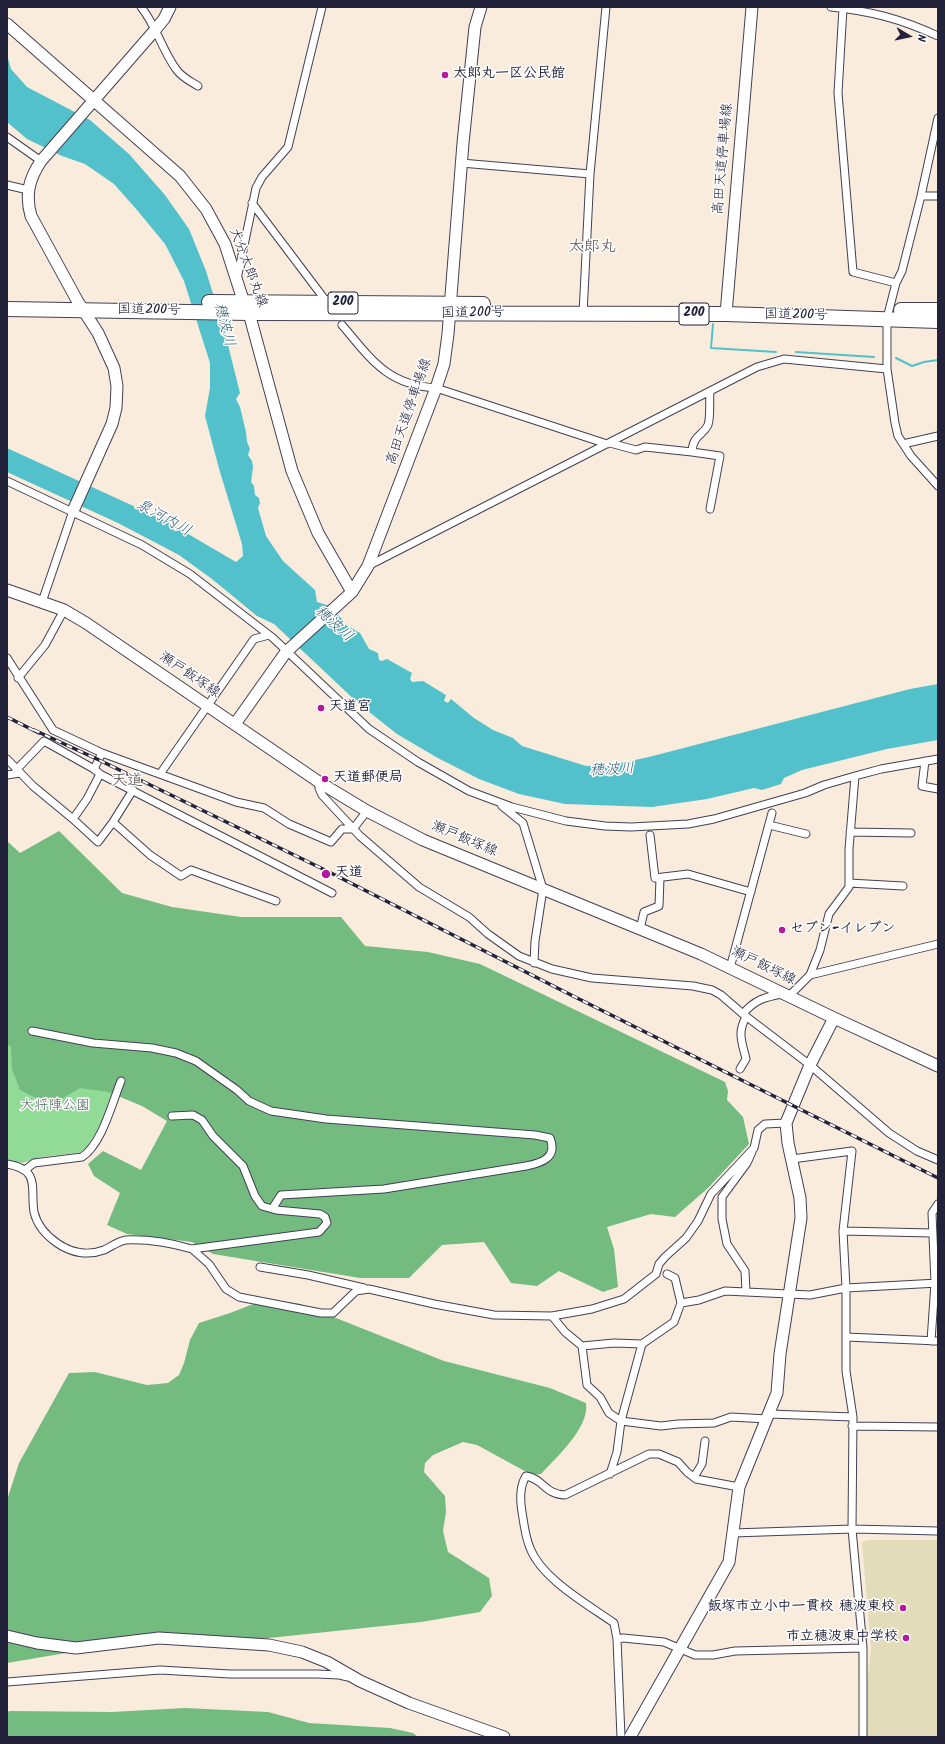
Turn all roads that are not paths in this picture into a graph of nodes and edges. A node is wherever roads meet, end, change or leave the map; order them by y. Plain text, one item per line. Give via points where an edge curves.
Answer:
1 (141, 7) edge
2 (170, 7) edge
3 (322, 7) edge
4 (481, 7) edge
5 (606, 7) edge
6 (752, 7) edge
7 (831, 7) edge
8 (843, 8) junction
9 (854, 8) edge
10 (7, 24) edge
11 (156, 30) junction
12 (938, 36) edge
13 (198, 86) dead end
14 (92, 102) junction
15 (938, 118) edge
16 (7, 137) edge
17 (41, 161) junction
18 (461, 163) junction
19 (590, 174) junction
20 (7, 185) edge
21 (28, 190) junction
22 (921, 196) junction
23 (938, 196) edge
24 (252, 203) junction
25 (237, 279) junction
26 (896, 284) junction
27 (323, 297) dead end
28 (7, 301) edge
29 (80, 306) junction
30 (242, 308) junction
31 (7, 309) edge
32 (450, 309) junction
33 (583, 310) junction
34 (726, 310) junction
35 (938, 310) edge
36 (888, 314) junction
37 (938, 320) edge
38 (342, 325) dead end
39 (887, 369) junction
40 (436, 388) junction
41 (710, 392) junction
42 (938, 436) edge
43 (609, 444) junction
44 (903, 444) junction
45 (692, 452) junction
46 (7, 481) edge
47 (938, 486) edge
48 (710, 509) dead end
49 (73, 511) junction
50 (368, 566) junction
51 (7, 590) edge
52 (350, 593) junction
53 (42, 602) junction
54 (64, 610) junction
55 (269, 636) junction
56 (288, 650) junction
57 (7, 658) edge
58 (18, 678) junction
59 (207, 706) junction
60 (235, 724) junction
61 (102, 753) junction
62 (7, 759) edge
63 (938, 759) edge
64 (925, 761) junction
65 (19, 771) junction
66 (97, 772) junction
67 (160, 774) junction
68 (7, 775) edge
69 (855, 776) junction
70 (319, 782) junction
71 (938, 789) edge
72 (133, 790) junction
73 (495, 801) junction
74 (367, 811) junction
75 (772, 814) dead end
76 (73, 819) junction
77 (113, 822) junction
78 (769, 825) junction
79 (353, 829) junction
80 (850, 832) junction
81 (911, 833) dead end
82 (806, 834) dead end
83 (650, 835) dead end
84 (660, 878) junction
85 (849, 883) junction
86 (903, 886) dead end
87 (542, 889) junction
88 (751, 892) junction
89 (332, 893) dead end
90 (276, 901) dead end
91 (640, 929) junction
92 (938, 944) edge
93 (534, 963) junction
94 (730, 968) junction
95 (810, 975) junction
96 (787, 995) junction
97 (744, 1015) junction
98 (834, 1018) junction
99 (32, 1031) dead end
100 (810, 1065) junction
101 (938, 1066) edge
102 (740, 1069) dead end
103 (121, 1081) dead end
104 (172, 1116) dead end
105 (786, 1123) junction
106 (754, 1148) junction
107 (792, 1159) junction
108 (938, 1160) edge
109 (7, 1164) edge
110 (25, 1170) junction
111 (938, 1204) edge
112 (276, 1210) junction
113 (843, 1231) junction
114 (932, 1233) junction
115 (192, 1249) junction
116 (260, 1267) dead end
117 (667, 1274) dead end
118 (936, 1283) edge
119 (846, 1288) junction
120 (368, 1289) junction
121 (746, 1292) junction
122 (788, 1294) junction
123 (681, 1303) junction
124 (552, 1316) junction
125 (846, 1337) junction
126 (935, 1341) edge
127 (642, 1344) junction
128 (582, 1346) junction
129 (768, 1417) junction
130 (853, 1417) junction
131 (622, 1421) junction
132 (852, 1426) junction
133 (938, 1427) edge
134 (705, 1441) dead end
135 (610, 1474) junction
136 (694, 1477) junction
137 (739, 1488) junction
138 (852, 1529) junction
139 (938, 1530) edge
140 (733, 1533) junction
141 (7, 1636) edge
142 (617, 1640) junction
143 (680, 1648) junction
144 (863, 1648) junction
145 (360, 1681) junction
146 (7, 1682) edge
147 (504, 1737) edge
148 (621, 1737) edge
149 (630, 1737) edge
150 (862, 1737) edge

1 - 11 street
2 - 11 main road
3 - 24 street via 288,147 262,177
4 - 18 main road, 高田天道停車場線 via 476,27
5 - 19 street
6 - 34 main road, 高田天道停車場線
7 - 8 street
8 - 9 street
8 - 26 street via 838,93 853,272
9 - 12 street via 908,23
10 - 14 main road, 大分太郎丸線
11 - 13 street via 176,69
11 - 14 main road
14 - 17 main road
14 - 25 main road, 大分太郎丸線 via 180,176 206,209 225,244
15 - 22 street
16 - 17 street
17 - 21 main road
18 - 19 street
18 - 32 main road, 高田天道停車場線
19 - 33 street
20 - 21 street
21 - 29 main road via 31,216
22 - 23 street
22 - 26 street via 902,271
24 - 25 street
24 - 27 street
25 - 30 main road, 大分太郎丸線
26 - 36 street
28 - 29 highway, 国道200号 / 200
29 - 30 highway, 国道200号 / 200
29 - 31 highway, 国道200号 / 200
29 - 49 main road via 98,333 114,368 117,386 112,424
30 - 32 highway, 国道200号 / 200
30 - 52 main road, 大分太郎丸線 via 292,471 318,533
32 - 33 highway, 国道200号 / 200
32 - 40 main road, 高田天道停車場線 via 444,364
33 - 34 highway, 国道200号 / 200
34 - 36 highway, 国道200号 / 200
35 - 36 highway, 国道200号 / 200
36 - 37 highway, 国道200号 / 200
36 - 39 street
38 - 40 street via 374,364 387,374 426,388
39 - 41 street via 784,359 757,367
39 - 44 street via 895,424
40 - 43 street
40 - 50 main road, 高田天道停車場線
41 - 43 street
41 - 45 street via 708,424 696,438
42 - 44 street
43 - 45 street via 636,450 645,447
43 - 50 street
44 - 47 street
45 - 48 street via 720,456
46 - 49 street
49 - 53 street
49 - 55 street via 142,545 190,574
50 - 52 main road, 高田天道停車場線
51 - 53 main road, 瀬戸飯塚線
52 - 56 main road, 高田天道停車場線
53 - 54 main road, 瀬戸飯塚線
54 - 58 street via 45,645
54 - 59 main road, 瀬戸飯塚線
55 - 56 street
55 - 59 street via 254,639
56 - 60 main road, 高田天道停車場線
56 - 73 street via 369,729 448,780
57 - 58 street
58 - 61 street via 53,730
59 - 60 main road, 瀬戸飯塚線
59 - 67 street
60 - 70 main road, 瀬戸飯塚線
61 - 66 street
61 - 67 street
62 - 65 street
63 - 64 street
64 - 69 street
64 - 71 street via 922,786
65 - 66 street via 44,741
65 - 68 street
65 - 76 street
66 - 72 street
66 - 76 street via 87,799
67 - 79 street via 236,802 264,808 289,824 330,842 342,829
69 - 73 street via 805,793 688,824 605,826 566,821 512,808
69 - 80 street
70 - 74 main road, 瀬戸飯塚線
70 - 79 street via 322,795
72 - 77 street
72 - 89 street
73 - 87 street via 523,823
74 - 79 street
74 - 87 main road, 瀬戸飯塚線 via 423,840
75 - 78 street
76 - 77 street via 98,842
77 - 90 street via 150,855 181,876 191,870
78 - 82 street
78 - 88 street
79 - 93 street via 419,887 469,917 509,950
80 - 81 street
80 - 85 street
83 - 84 street via 655,878
84 - 88 street via 688,874
84 - 91 street via 659,906 644,912
85 - 86 street
85 - 95 street via 849,887 829,914 820,950
87 - 91 main road, 瀬戸飯塚線
87 - 93 street
88 - 94 street
91 - 94 main road, 瀬戸飯塚線
92 - 95 street
93 - 97 street via 592,978 693,986 712,990
94 - 96 main road, 瀬戸飯塚線
95 - 96 street
96 - 97 street via 756,1001
96 - 98 main road, 瀬戸飯塚線
97 - 100 street
97 - 102 street via 740,1035 746,1059
98 - 100 main road
98 - 101 main road, 瀬戸飯塚線
99 - 112 street via 93,1043 152,1048 176,1053 196,1061 249,1101 271,1111 326,1118 536,1135 550,1138 553,1145 551,1153 539,1163 384,1190 281,1195 274,1206
100 - 105 main road
100 - 108 street via 889,1133
103 - 110 street via 102,1130 89,1152 82,1157 34,1163
104 - 112 street via 193,1115 202,1120 213,1136 243,1166 255,1196 262,1206
105 - 106 street via 764,1124 758,1130
105 - 107 main road
106 - 121 street via 747,1163 722,1196 722,1219 727,1244 745,1271
106 - 124 street via 711,1194 698,1221 686,1238 662,1260 656,1274 624,1298 592,1309
107 - 113 street via 852,1151
107 - 122 main road via 800,1198 801,1218
109 - 110 street via 20,1166
110 - 115 street via 31,1177 37,1221 43,1231 69,1250 84,1253 102,1250 123,1240 175,1244
111 - 114 street via 932,1213
112 - 115 street via 320,1214 328,1223 319,1232
113 - 114 street
113 - 119 street
114 - 118 street
115 - 120 street via 208,1264 226,1289 239,1297 321,1313 333,1313 356,1291
116 - 120 street
117 - 123 street via 675,1278
118 - 119 street
118 - 126 street
119 - 122 street via 810,1295
119 - 125 street
120 - 124 street via 494,1315
121 - 122 street
121 - 123 street via 725,1291
122 - 129 main road via 777,1393
123 - 127 street via 674,1322
124 - 128 street via 565,1332
125 - 126 street
125 - 130 street via 846,1370
127 - 128 street
127 - 131 street
128 - 131 street via 587,1385 600,1397 609,1413
129 - 130 street
129 - 131 street via 731,1417 714,1423 661,1426
129 - 137 main road
130 - 132 street
131 - 135 street
132 - 133 street
132 - 138 street
134 - 136 street via 702,1464
135 - 136 street via 649,1454 659,1454 678,1462
135 - 142 street via 565,1495 556,1494 535,1478 526,1476 520,1493 530,1549 546,1571 565,1589 614,1623
136 - 137 street
137 - 140 main road
138 - 139 street
138 - 140 street
138 - 144 street
140 - 143 main road via 729,1562
141 - 145 main road via 76,1648 159,1638 269,1645 302,1652 327,1662
142 - 143 street via 623,1638 664,1642
142 - 148 street
143 - 144 street via 696,1655 736,1651
143 - 149 main road
144 - 150 street
145 - 146 street via 339,1675 230,1674 160,1670
145 - 147 main road via 409,1703

